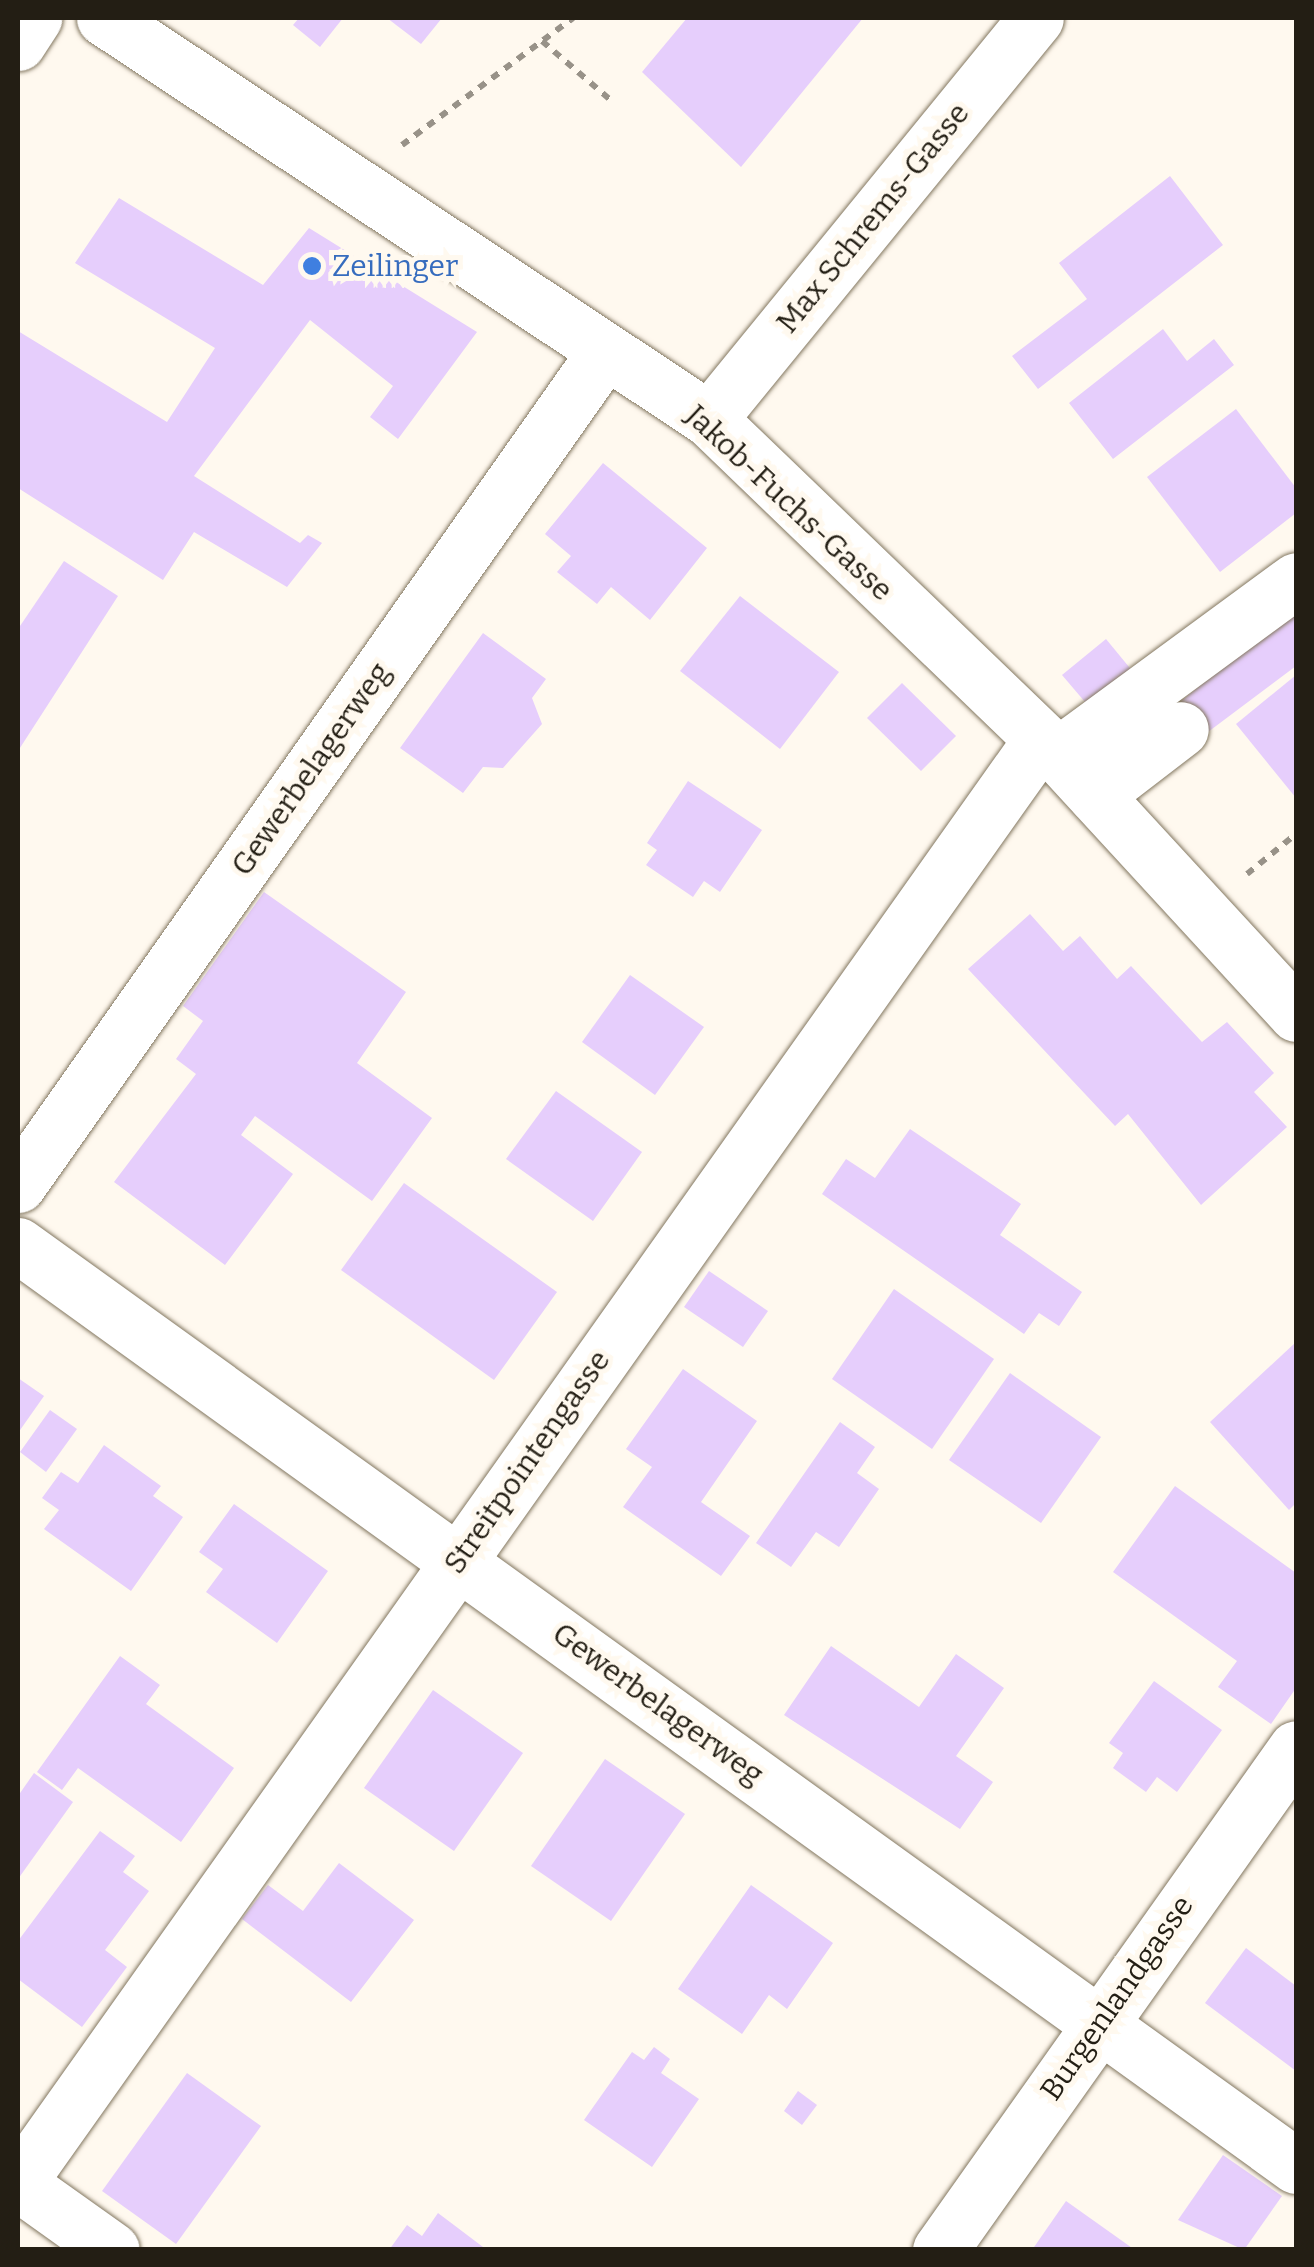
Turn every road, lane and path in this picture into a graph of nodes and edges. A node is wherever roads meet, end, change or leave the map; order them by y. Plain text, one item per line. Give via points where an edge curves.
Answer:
1 (34, 18) edge
2 (104, 18) edge
3 (573, 18) edge
4 (1036, 18) edge
5 (542, 40) junction
6 (18, 43) edge
7 (614, 103) dead end
8 (348, 184) junction
9 (604, 353) junction
10 (709, 420) junction
11 (1296, 580) edge
12 (1180, 728) dead end
13 (1048, 749) junction
14 (1094, 794) junction
15 (1296, 1014) edge
16 (18, 1185) edge
17 (18, 1245) edge
18 (458, 1558) junction
19 (1296, 1748) edge
20 (1097, 2025) junction
21 (1296, 2166) edge
22 (18, 2183) edge
23 (112, 2250) edge
24 (940, 2250) edge

1 - 6 street
2 - 8 street, Jakob-Fuchs-Gasse
3 - 5 path
4 - 10 street, Max Schrems-Gasse
5 - 7 path
5 - 8 path
8 - 9 street, Jakob-Fuchs-Gasse
9 - 10 street, Jakob-Fuchs-Gasse
9 - 16 street, Gewerbelagerweg
10 - 13 street, Jakob-Fuchs-Gasse
11 - 13 street, Streitpointengasse
12 - 14 street
13 - 14 street, Jakob-Fuchs-Gasse
13 - 18 street, Streitpointengasse
14 - 15 street, Jakob-Fuchs-Gasse
17 - 18 street, Gewerbelagerweg
18 - 20 street, Gewerbelagerweg
18 - 22 street, Streitpointengasse
19 - 20 street, Burgenlandgasse
20 - 21 street, Gewerbelagerweg
20 - 24 street, Burgenlandgasse
22 - 23 street

